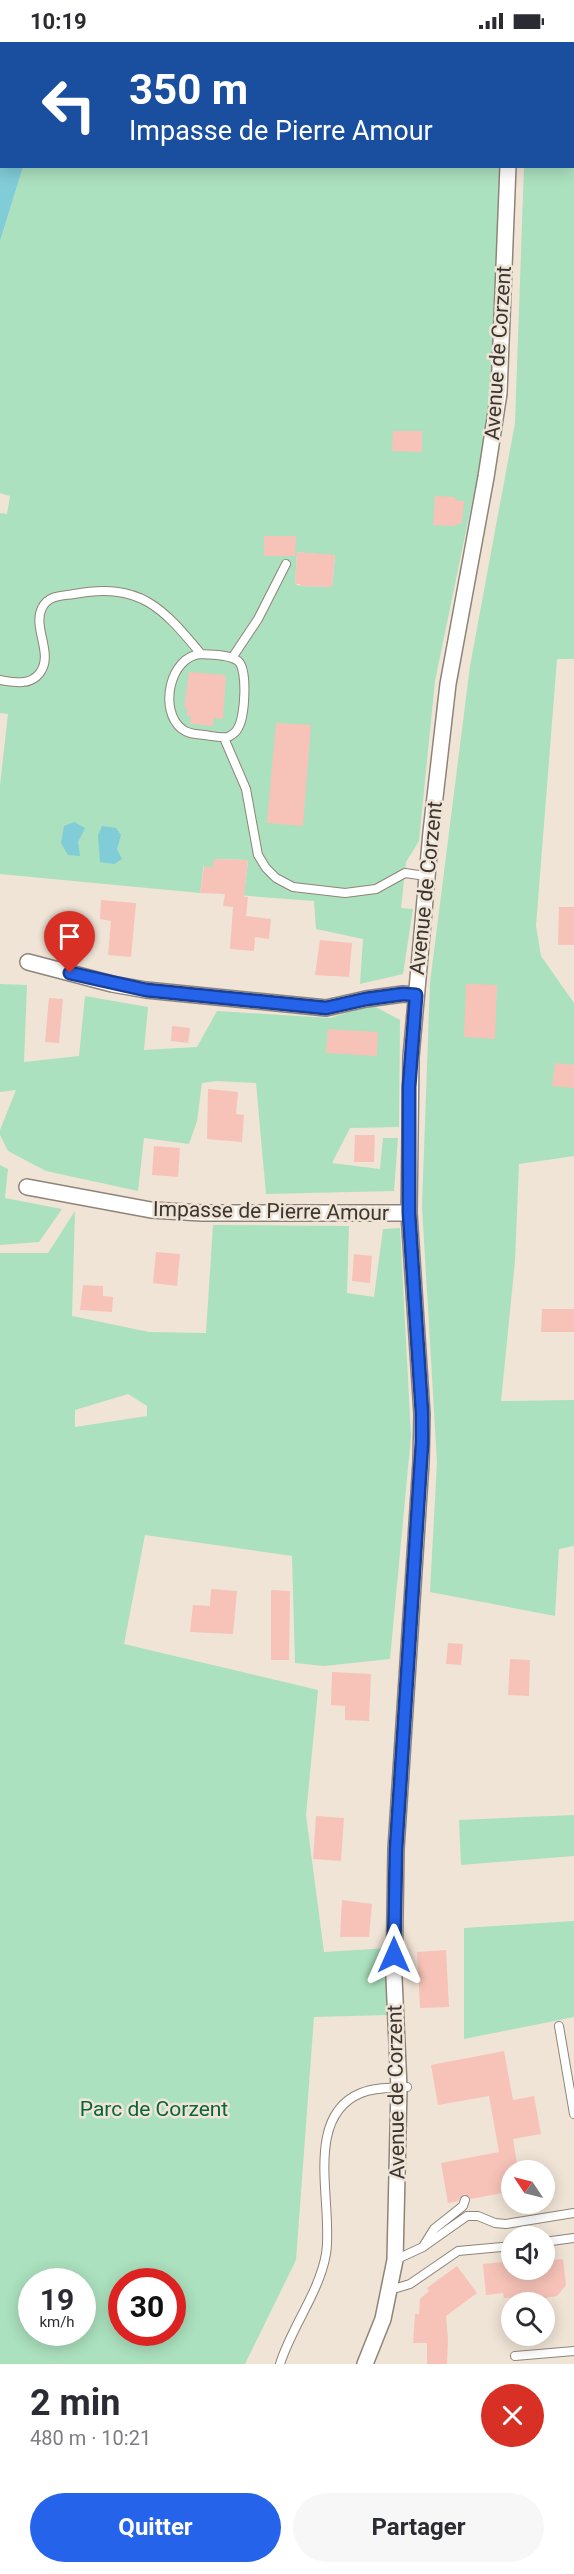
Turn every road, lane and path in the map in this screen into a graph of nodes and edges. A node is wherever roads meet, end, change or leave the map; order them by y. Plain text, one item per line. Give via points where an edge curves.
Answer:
1 (508, 168) edge
2 (286, 564) dead end
3 (201, 654) junction
4 (232, 658) junction
5 (0, 680) edge
6 (224, 738) junction
7 (426, 876) junction
8 (28, 962) dead end
9 (416, 995) junction
10 (27, 1187) dead end
11 (409, 1213) junction
12 (559, 2026) dead end
13 (403, 2087) junction
14 (574, 2114) edge
15 (465, 2200) dead end
16 (574, 2212) edge
17 (574, 2238) edge
18 (555, 2241) edge
19 (423, 2247) junction
20 (501, 2247) edge
21 (395, 2260) junction
22 (390, 2289) junction
23 (574, 2351) edge
24 (515, 2356) dead end
25 (280, 2364) edge
26 (365, 2364) edge

1 - 7 street, Avenue de Corzent via 499,393 452,662
2 - 4 lane via 258,619
3 - 4 lane
3 - 5 lane via 160,609 123,592 95,590 47,601 40,614 44,656 40,673 23,683
3 - 6 lane via 191,656 178,668 171,690 171,711 184,730
4 - 6 lane via 240,663 245,674 241,720 235,732
6 - 7 lane via 246,789 258,855 276,878 293,887 345,893 376,889 405,873
7 - 9 street, Avenue de Corzent
8 - 9 street via 146,990 326,1008
9 - 11 street, Avenue de Corzent via 409,1087
10 - 11 street, Impasse de Pierre Amour via 151,1210
11 - 13 street, Avenue de Corzent via 422,1413 396,1849 394,1978
12 - 14 lane
13 - 21 street, Avenue de Corzent
13 - 25 lane via 356,2096 341,2108 330,2126 325,2156 326,2253 317,2284
15 - 19 lane via 463,2206 434,2229
16 - 19 lane via 502,2224 470,2216
17 - 18 lane
19 - 21 lane
20 - 22 lane via 458,2251 410,2284
21 - 22 street, Avenue de Corzent
22 - 26 street, Avenue de Corzent
23 - 24 lane

